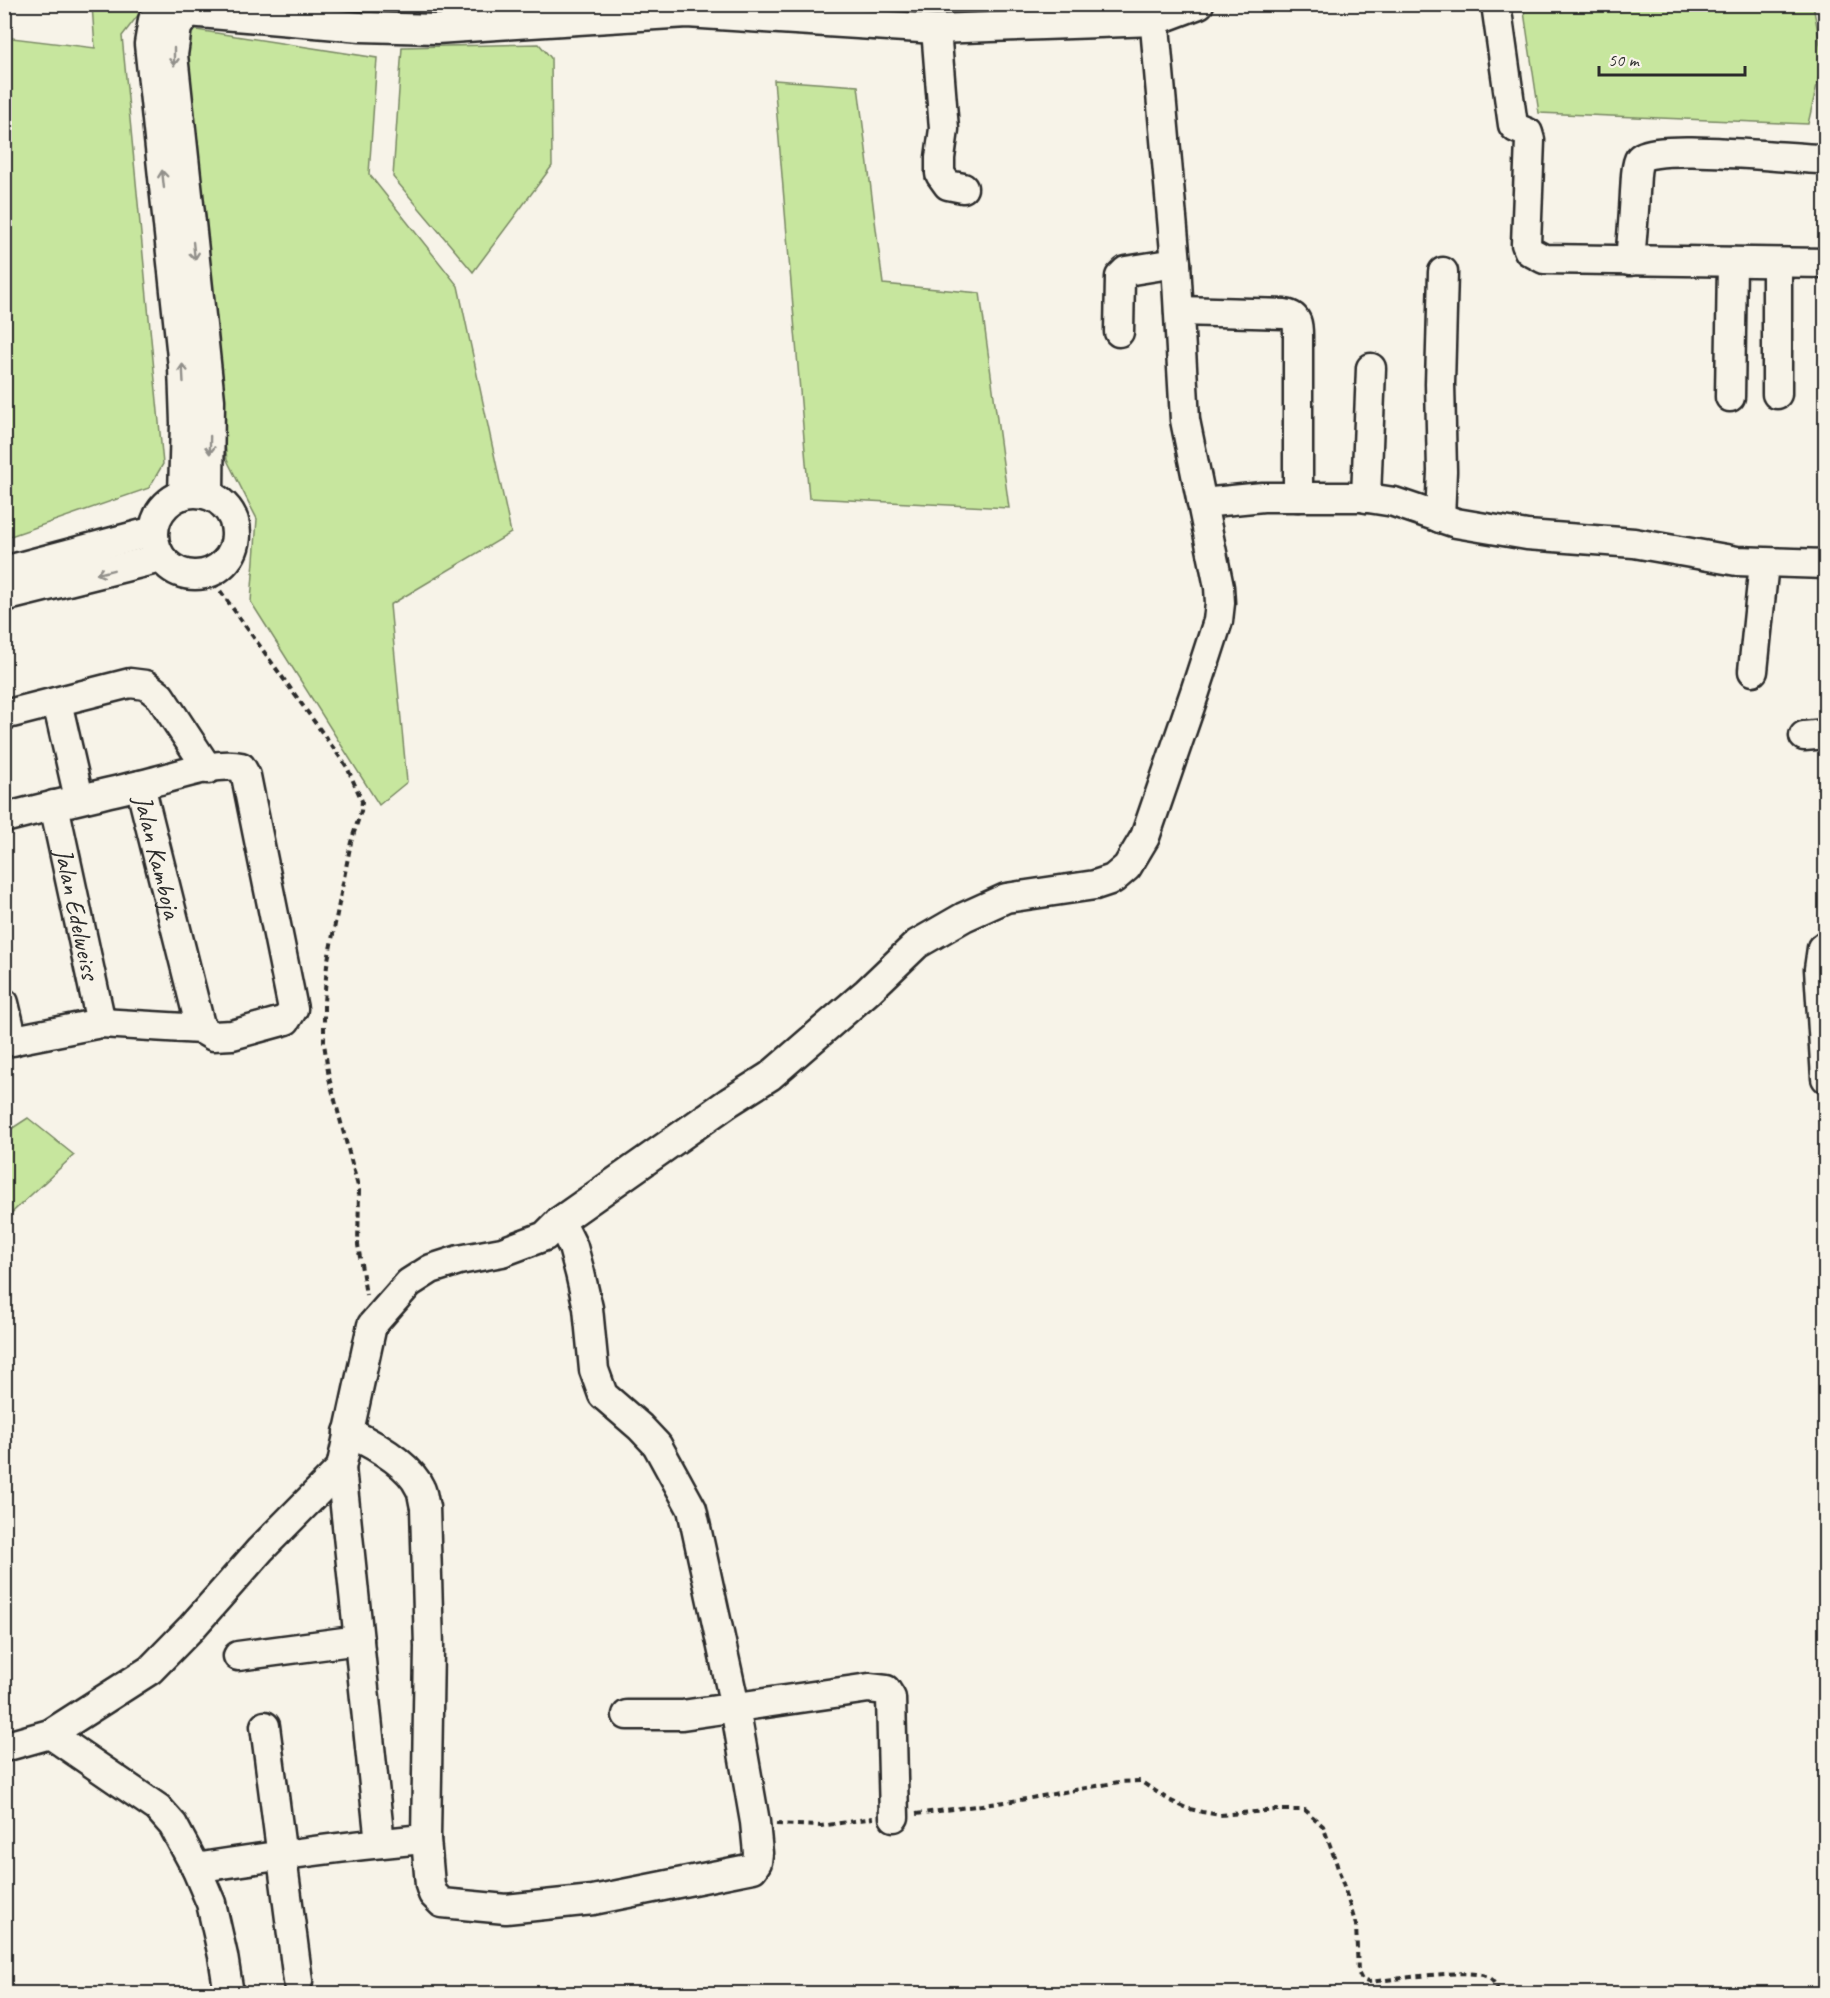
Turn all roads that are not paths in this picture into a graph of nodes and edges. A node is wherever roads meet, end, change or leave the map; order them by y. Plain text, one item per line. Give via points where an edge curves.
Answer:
1 (161, 4) edge
2 (1199, 4) edge
3 (1496, 4) edge
4 (191, 8) edge
5 (822, 13) edge
6 (1154, 13) edge
7 (936, 29) junction
8 (1826, 159) edge
9 (963, 188) dead end
10 (1630, 261) junction
11 (1732, 262) junction
12 (1176, 263) junction
13 (1777, 263) junction
14 (1826, 263) edge
15 (1443, 272) dead end
16 (1179, 311) junction
17 (1119, 332) dead end
18 (1371, 368) dead end
19 (1777, 394) dead end
20 (1730, 397) dead end
21 (196, 495) junction
22 (1298, 497) junction
23 (1366, 498) junction
24 (1202, 503) junction
25 (1440, 518) junction
26 (158, 544) junction
27 (1764, 563) junction
28 (1826, 564) edge
29 (4, 571) edge
30 (4, 597) edge
31 (1753, 671) dead end
32 (57, 702) junction
33 (4, 715) edge
34 (208, 769) junction
35 (140, 785) junction
36 (67, 802) junction
37 (4, 818) edge
38 (1826, 945) edge
39 (4, 1003) edge
40 (101, 1023) junction
41 (201, 1029) junction
42 (8, 1041) edge
43 (1826, 1078) edge
44 (560, 1221) junction
45 (348, 1432) junction
46 (341, 1468) junction
47 (359, 1640) junction
48 (238, 1656) dead end
49 (735, 1707) junction
50 (627, 1715) dead end
51 (265, 1726) dead end
52 (50, 1734) junction
53 (4, 1747) edge
54 (894, 1817) road end
55 (426, 1839) junction
56 (380, 1843) junction
57 (281, 1855) junction
58 (196, 1869) junction
59 (298, 1981) dead end
60 (229, 1994) edge

21 -> 1 street via 185,423 183,367 149,44 153,20
2 - 6 street
3 - 10 street via 1513,125 1528,133 1530,140 1526,244 1529,251 1544,259
4 - 5 street via 361,27 425,29 687,14
4 -> 21 street via 177,27 173,55 210,400
5 - 7 street
6 - 7 street
6 - 12 street
7 - 9 street via 944,129 940,174 948,185
8 - 10 street via 1738,152 1657,152 1643,156 1637,174
10 - 11 street
11 - 13 street
11 - 20 street
12 - 16 street
12 - 17 street via 1126,271 1120,277
13 - 14 street
13 - 19 street
15 - 25 street
16 - 22 street via 1294,316 1298,326
16 - 24 street via 1185,420
18 - 23 street
21 - 26 street via 168,502 161,510
21 - 26 street via 227,507 237,538 229,558 208,574 192,576 172,568
22 - 23 street
22 - 24 street via 1263,496
23 - 25 street via 1394,502
24 - 44 street via 1219,587 1218,621 1145,837 1127,867 1113,879 1095,885 1006,898 918,944 770,1076
25 - 27 street via 1527,535 1634,543
26 - 29 street
26 -> 30 street
27 - 28 street
27 - 31 street
32 - 33 street
32 - 34 street via 130,683 146,685 160,696
32 - 36 street, Jalan Edelweiss
34 - 35 street, Jalan Kamboja
34 - 41 street, Jalan Kamboja via 231,765 241,767 246,776 293,1009 286,1020 232,1035 213,1036
35 - 36 street
35 - 41 street, Jalan Kamboja
36 - 37 street
36 - 40 street, Jalan Edelweiss
38 - 43 street via 1819,969
39 - 42 street
40 - 41 street
40 - 42 street
44 - 45 street via 545,1236 502,1252 432,1269 409,1283 372,1325
44 - 49 street via 580,1273 594,1370 603,1395 657,1445 692,1509
45 - 46 street
45 - 55 street via 380,1448 397,1462 420,1487 425,1507 429,1647
46 - 47 street
46 - 52 street via 150,1670
47 - 48 street
47 - 56 street
49 - 50 street via 682,1715
49 - 54 street via 869,1688 886,1690 891,1698
49 - 55 street via 755,1822 758,1853 753,1868 593,1900 506,1909 442,1903 437,1899 430,1886
51 - 57 street
52 - 53 street
52 - 58 street via 158,1808 179,1835
55 - 56 street
56 - 57 street
57 - 58 street
57 - 59 street
58 - 60 street via 210,1903

